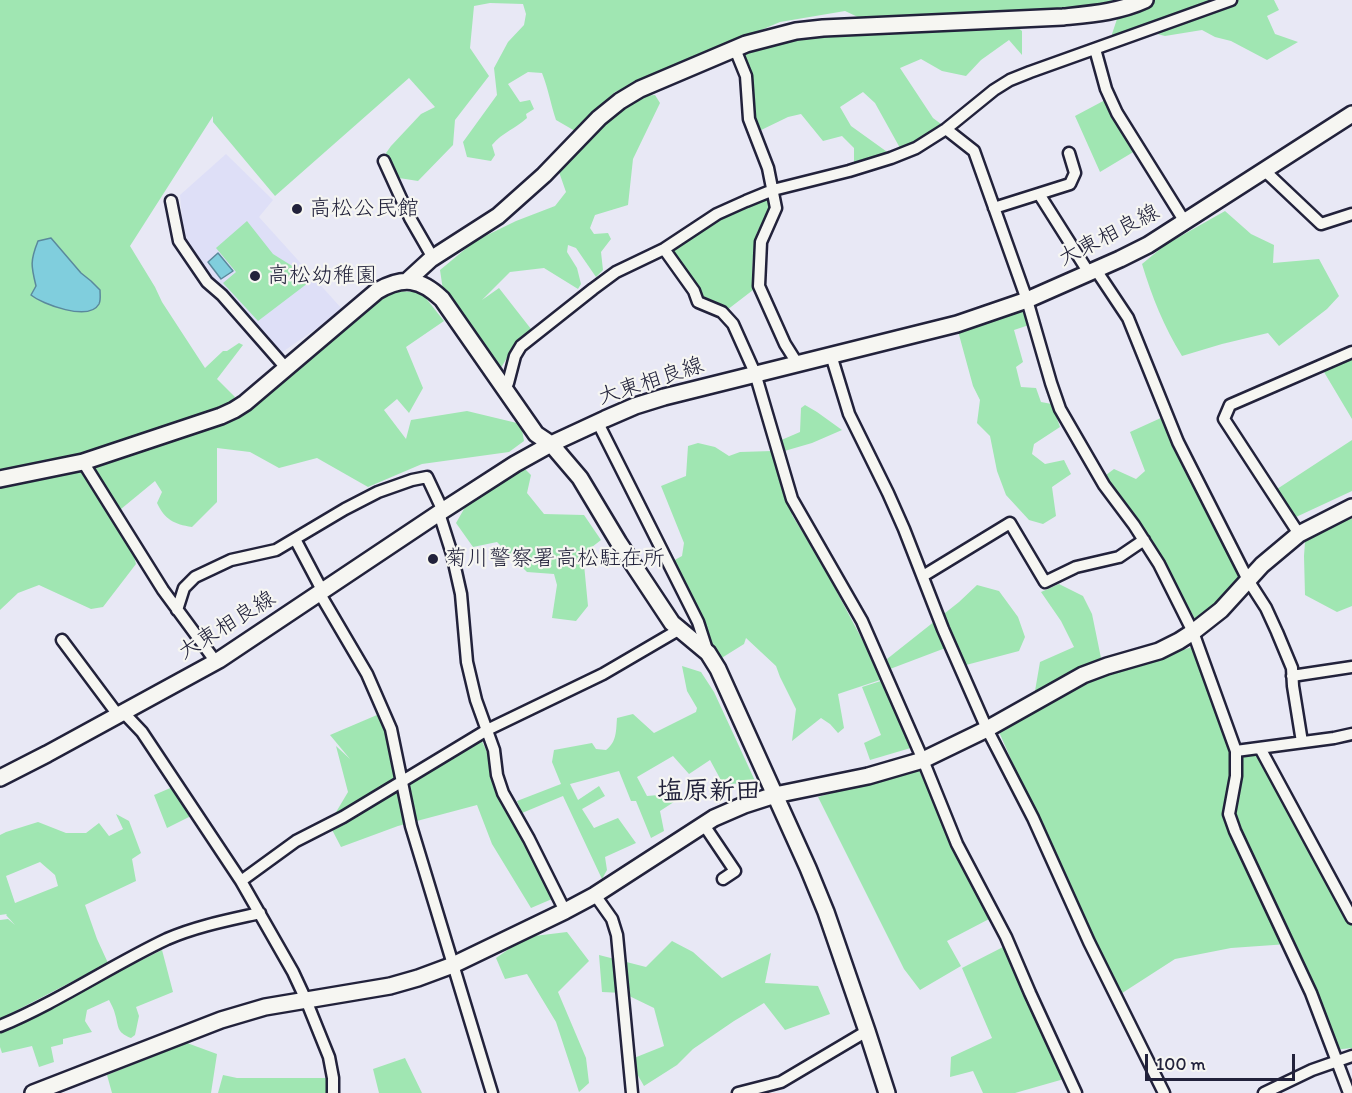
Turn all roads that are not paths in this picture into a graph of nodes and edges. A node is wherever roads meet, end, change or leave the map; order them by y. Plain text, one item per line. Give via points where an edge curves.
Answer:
1 (1145, 0) edge
2 (1231, 0) edge
3 (735, 49) junction
4 (1095, 50) junction
5 (1352, 114) edge
6 (946, 129) junction
7 (1069, 153) dead end
8 (384, 162) dead end
9 (1265, 171) junction
10 (773, 190) junction
11 (1039, 194) junction
12 (171, 201) dead end
13 (994, 208) junction
14 (1352, 214) edge
15 (1185, 222) junction
16 (664, 249) junction
17 (434, 258) junction
18 (1092, 272) junction
19 (407, 281) junction
20 (1027, 300) junction
21 (1352, 352) edge
22 (831, 355) junction
23 (797, 363) junction
24 (286, 368) junction
25 (755, 373) junction
26 (503, 387) junction
27 (598, 423) junction
28 (551, 444) junction
29 (83, 462) junction
30 (0, 479) edge
31 (1352, 507) edge
32 (441, 512) junction
33 (1299, 534) junction
34 (294, 539) junction
35 (1144, 540) junction
36 (923, 576) junction
37 (1248, 580) junction
38 (321, 593) junction
39 (177, 610) junction
40 (680, 630) junction
41 (1193, 632) junction
42 (62, 640) dead end
43 (708, 654) junction
44 (216, 662) junction
45 (1352, 667) edge
46 (1292, 676) junction
47 (121, 713) junction
48 (987, 729) junction
49 (488, 730) junction
50 (1352, 734) edge
51 (1302, 742) junction
52 (1260, 748) junction
53 (1236, 751) junction
54 (923, 760) junction
55 (0, 778) edge
56 (402, 782) junction
57 (775, 795) junction
58 (704, 825) junction
59 (723, 879) dead end
60 (241, 881) junction
61 (596, 895) junction
62 (565, 911) junction
63 (260, 913) junction
64 (1352, 918) edge
65 (453, 965) junction
66 (306, 1000) junction
67 (0, 1026) edge
68 (867, 1031) junction
69 (1352, 1056) edge
70 (1337, 1062) junction
71 (33, 1093) edge
72 (333, 1093) edge
73 (492, 1093) edge
74 (632, 1093) edge
75 (738, 1093) edge
76 (887, 1093) edge
77 (1076, 1093) edge
78 (1164, 1093) edge
79 (1264, 1093) edge
80 (1349, 1093) edge

1 - 3 street via 1102,13 1063,17 796,31
2 - 4 street
3 - 10 street via 746,76 749,119
3 - 17 street via 620,101 498,216
4 - 6 street via 1011,80
4 - 15 street via 1117,113
5 - 9 street, 大東相良線
6 - 10 street via 891,158
6 - 13 street via 974,151
7 - 11 street via 1075,173 1070,184
8 - 17 street
9 - 14 street via 1321,224
9 - 15 street, 大東相良線
10 - 16 street via 717,214
10 - 23 street via 776,208 761,242 759,286
11 - 13 street
11 - 18 street
12 - 24 street via 179,241 207,282
13 - 20 street
15 - 18 street, 大東相良線
16 - 25 street via 698,302 722,312 733,324
16 - 26 street via 616,272 521,346
17 - 19 street
18 - 20 street, 大東相良線
18 - 37 street via 1128,318 1178,442
19 - 24 street via 392,282 377,291
19 - 26 street via 431,289 442,299
20 - 22 street, 大東相良線 via 957,324
20 - 35 street via 1060,409 1104,484
21 - 33 street via 1230,405 1224,419
22 - 23 street, 大東相良線
22 - 36 street via 849,414
23 - 25 street, 大東相良線
24 - 29 street via 234,410
25 - 27 street, 大東相良線 via 635,406
25 - 54 street via 792,500 862,621
26 - 28 street via 536,434
27 - 28 street, 大東相良線
27 - 43 street via 698,622
28 - 32 street, 大東相良線
28 - 40 street via 580,478 625,552
29 - 30 street
29 - 39 street
31 - 33 street
32 - 34 street via 428,477 370,496
32 - 38 street, 大東相良線
32 - 49 street via 461,594 467,662
33 - 37 street
34 - 38 street
34 - 39 street via 276,550 231,560 195,577 184,588
35 - 36 street via 1119,557 1076,567 1045,582 1010,523
35 - 41 street
36 - 48 street
37 - 41 street via 1221,610
37 - 46 street via 1277,632
38 - 44 street, 大東相良線
38 - 56 street via 368,674 391,729
39 - 44 street
40 - 43 street
40 - 49 street via 603,674
41 - 48 street via 1159,651 1083,675
41 - 53 street
42 - 47 street
43 - 57 street
44 - 47 street, 大東相良線
45 - 46 street
46 - 51 street
47 - 55 street, 大東相良線
47 - 60 street via 142,732
48 - 54 street
48 - 78 street
49 - 56 street
49 - 62 street via 503,793
50 - 51 street
51 - 52 street
52 - 53 street
52 - 64 street
53 - 70 street via 1229,814 1311,993
54 - 57 street
54 - 77 street via 957,844 1006,937
56 - 60 street via 296,841
56 - 65 street via 411,826
57 - 58 street
57 - 68 street via 826,912
58 - 59 street via 735,872
58 - 61 street
60 - 63 street
61 - 62 street
61 - 74 street via 612,919 617,935
62 - 65 street
63 - 66 street
63 - 67 street via 168,939 32,1013
65 - 66 street via 390,986
65 - 73 street
66 - 71 street via 221,1020
66 - 72 street via 329,1057
68 - 75 street via 781,1082
68 - 76 street
69 - 70 street
70 - 79 street
70 - 80 street

